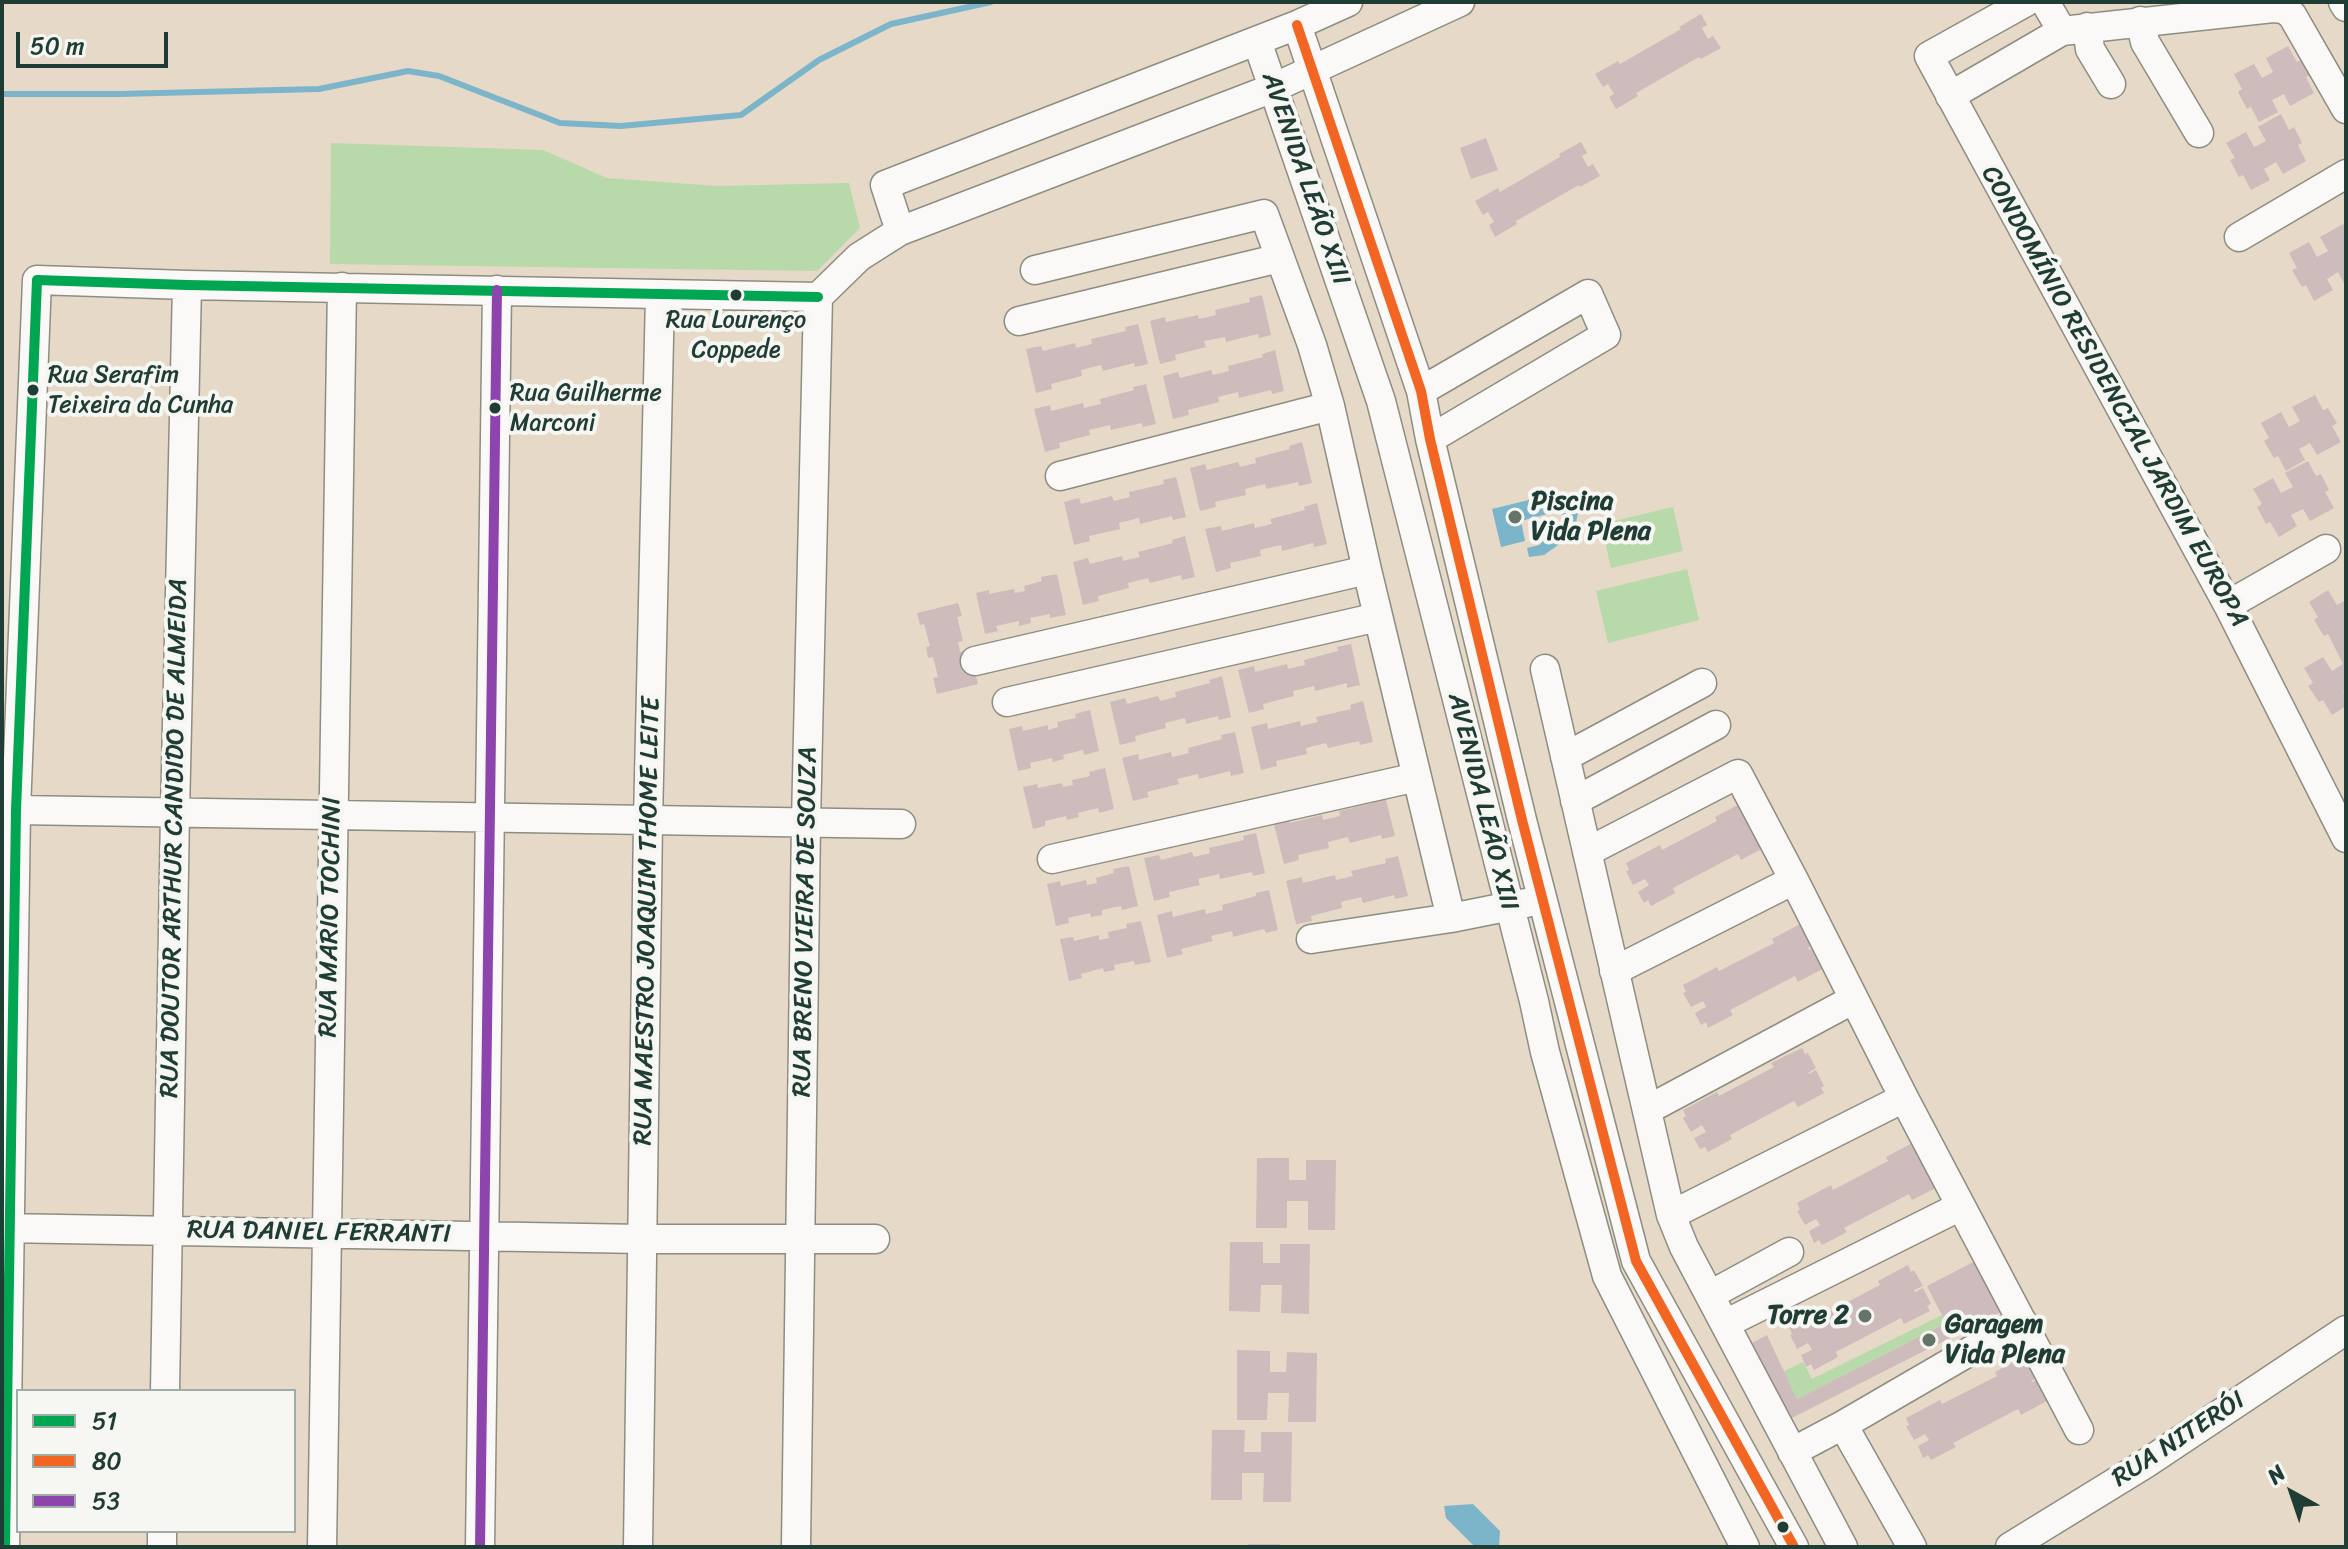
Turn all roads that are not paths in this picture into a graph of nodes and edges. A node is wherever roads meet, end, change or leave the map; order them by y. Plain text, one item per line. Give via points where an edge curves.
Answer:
1 (1348, 2) edge
2 (1460, 2) edge
3 (2026, 2) edge
4 (2045, 2) edge
5 (2126, 15) edge
6 (1297, 25) junction
7 (2075, 29) junction
8 (1257, 41) junction
9 (1313, 71) junction
10 (2111, 84) dead end
11 (1273, 88) junction
12 (1950, 96) junction
13 (2346, 109) edge
14 (2199, 133) dead end
15 (2346, 174) edge
16 (900, 231) junction
17 (2239, 237) dead end
18 (1280, 258) junction
19 (1378, 263) junction
20 (1035, 270) dead end
21 (1338, 277) junction
22 (187, 285) junction
23 (342, 287) junction
24 (497, 290) junction
25 (660, 295) junction
26 (818, 297) junction
27 (1019, 321) dead end
28 (1421, 391) junction
29 (1330, 406) junction
30 (1430, 439) junction
31 (1060, 476) dead end
32 (2326, 549) dead end
33 (1367, 570) junction
34 (2228, 605) junction
35 (1378, 617) junction
36 (975, 661) dead end
37 (1545, 669) dead end
38 (1702, 683) dead end
39 (1007, 702) dead end
40 (1716, 725) dead end
41 (1565, 757) junction
42 (1417, 777) junction
43 (1575, 801) junction
44 (16, 810) junction
45 (175, 813) junction
46 (332, 817) junction
47 (489, 819) junction
48 (648, 821) junction
49 (806, 823) junction
50 (901, 824) dead end
51 (2346, 838) edge
52 (1587, 852) junction
53 (1052, 859) dead end
54 (1794, 880) junction
55 (1543, 900) junction
56 (1508, 907) junction
57 (1451, 918) junction
58 (1311, 939) dead end
59 (7, 964) edge
60 (1614, 971) junction
61 (1854, 999) junction
62 (1904, 1098) junction
63 (1647, 1110) junction
64 (1961, 1206) junction
65 (1671, 1215) junction
66 (5, 1228) edge
67 (168, 1231) junction
68 (327, 1232) junction
69 (486, 1235) junction
70 (643, 1239) junction
71 (801, 1239) junction
72 (875, 1239) dead end
73 (1789, 1252) dead end
74 (1710, 1295) junction
75 (2022, 1321) junction
76 (1725, 1324) junction
77 (2346, 1330) edge
78 (165, 1389) edge
79 (1843, 1425) junction
80 (2079, 1430) dead end
81 (1792, 1452) junction
82 (5, 1547) edge
83 (322, 1547) edge
84 (480, 1547) edge
85 (638, 1547) edge
86 (796, 1547) edge
87 (1745, 1547) edge
88 (1794, 1547) edge
89 (1843, 1547) edge
90 (1912, 1547) edge
91 (2010, 1547) edge

1 - 6 street
2 - 9 street
3 - 12 street, CONDOMÍNIO RESIDENCIAL JARDIM EUROPA via 1929,56
4 - 7 street
5 - 7 street
5 - 13 street via 2284,9
5 - 14 street
6 - 8 street
6 - 9 street, AVENIDA LEÃO XIII
7 - 10 street
7 - 12 street
8 - 11 street, AVENIDA LEÃO XIII
8 - 16 street via 885,185
9 - 11 street
9 - 19 street, AVENIDA LEÃO XIII
11 - 16 street
11 - 21 street, AVENIDA LEÃO XIII
12 - 34 street, CONDOMÍNIO RESIDENCIAL JARDIM EUROPA
15 - 17 street
16 - 26 street via 859,257
18 - 20 street via 1264,214
18 - 27 street
18 - 29 street
19 - 21 street
19 - 28 street, AVENIDA LEÃO XIII
21 - 56 street, AVENIDA LEÃO XIII via 1381,401
22 - 23 street
22 - 44 street via 37,280
22 - 45 street, RUA DOUTOR ARTHUR CANDIDO DE ALMEIDA
23 - 24 street
23 - 46 street, RUA MARIO TOCHINI
24 - 25 street
24 - 47 street
25 - 26 street
25 - 48 street, RUA MAESTRO JOAQUIM THOME LEITE
26 - 49 street, RUA BRENO VIEIRA DE SOUZA
28 - 30 street, AVENIDA LEÃO XIII
28 - 30 street via 1588,294 1606,335
29 - 31 street
29 - 33 street
30 - 55 street, AVENIDA LEÃO XIII
32 - 34 street
33 - 35 street
33 - 36 street
34 - 51 street, CONDOMÍNIO RESIDENCIAL JARDIM EUROPA
35 - 39 street
35 - 42 street
37 - 41 street
38 - 41 street
40 - 43 street
41 - 43 street
42 - 53 street
42 - 57 street
43 - 52 street
44 - 45 street
44 - 59 street
45 - 46 street
45 - 67 street, RUA DOUTOR ARTHUR CANDIDO DE ALMEIDA
46 - 47 street
46 - 68 street, RUA MARIO TOCHINI
47 - 48 street
47 - 69 street
48 - 49 street
48 - 70 street, RUA MAESTRO JOAQUIM THOME LEITE
49 - 50 street
49 - 71 street, RUA BRENO VIEIRA DE SOUZA
52 - 54 street via 1738,774
52 - 60 street
54 - 60 street
54 - 61 street
55 - 56 street
55 - 88 street, AVENIDA LEÃO XIII via 1636,1261
56 - 57 street
56 - 87 street, AVENIDA LEÃO XIII via 1607,1276
57 - 58 street
59 - 66 street
60 - 63 street
61 - 62 street
61 - 63 street
62 - 64 street
62 - 65 street
63 - 65 street
64 - 75 street
64 - 76 street
65 - 74 street
66 - 67 street, RUA DANIEL FERRANTI
66 - 82 street
67 - 68 street, RUA DANIEL FERRANTI
67 - 78 street, RUA DOUTOR ARTHUR CANDIDO DE ALMEIDA
68 - 69 street, RUA DANIEL FERRANTI
68 - 83 street, RUA MARIO TOCHINI
69 - 70 street, RUA DANIEL FERRANTI
69 - 84 street
70 - 71 street, RUA DANIEL FERRANTI
70 - 85 street, RUA MAESTRO JOAQUIM THOME LEITE
71 - 72 street, RUA DANIEL FERRANTI
71 - 86 street, RUA BRENO VIEIRA DE SOUZA
73 - 74 street
74 - 76 street
75 - 79 street
75 - 80 street
76 - 81 street
77 - 91 street, RUA NITERÓI
79 - 81 street
79 - 90 street
81 - 89 street

